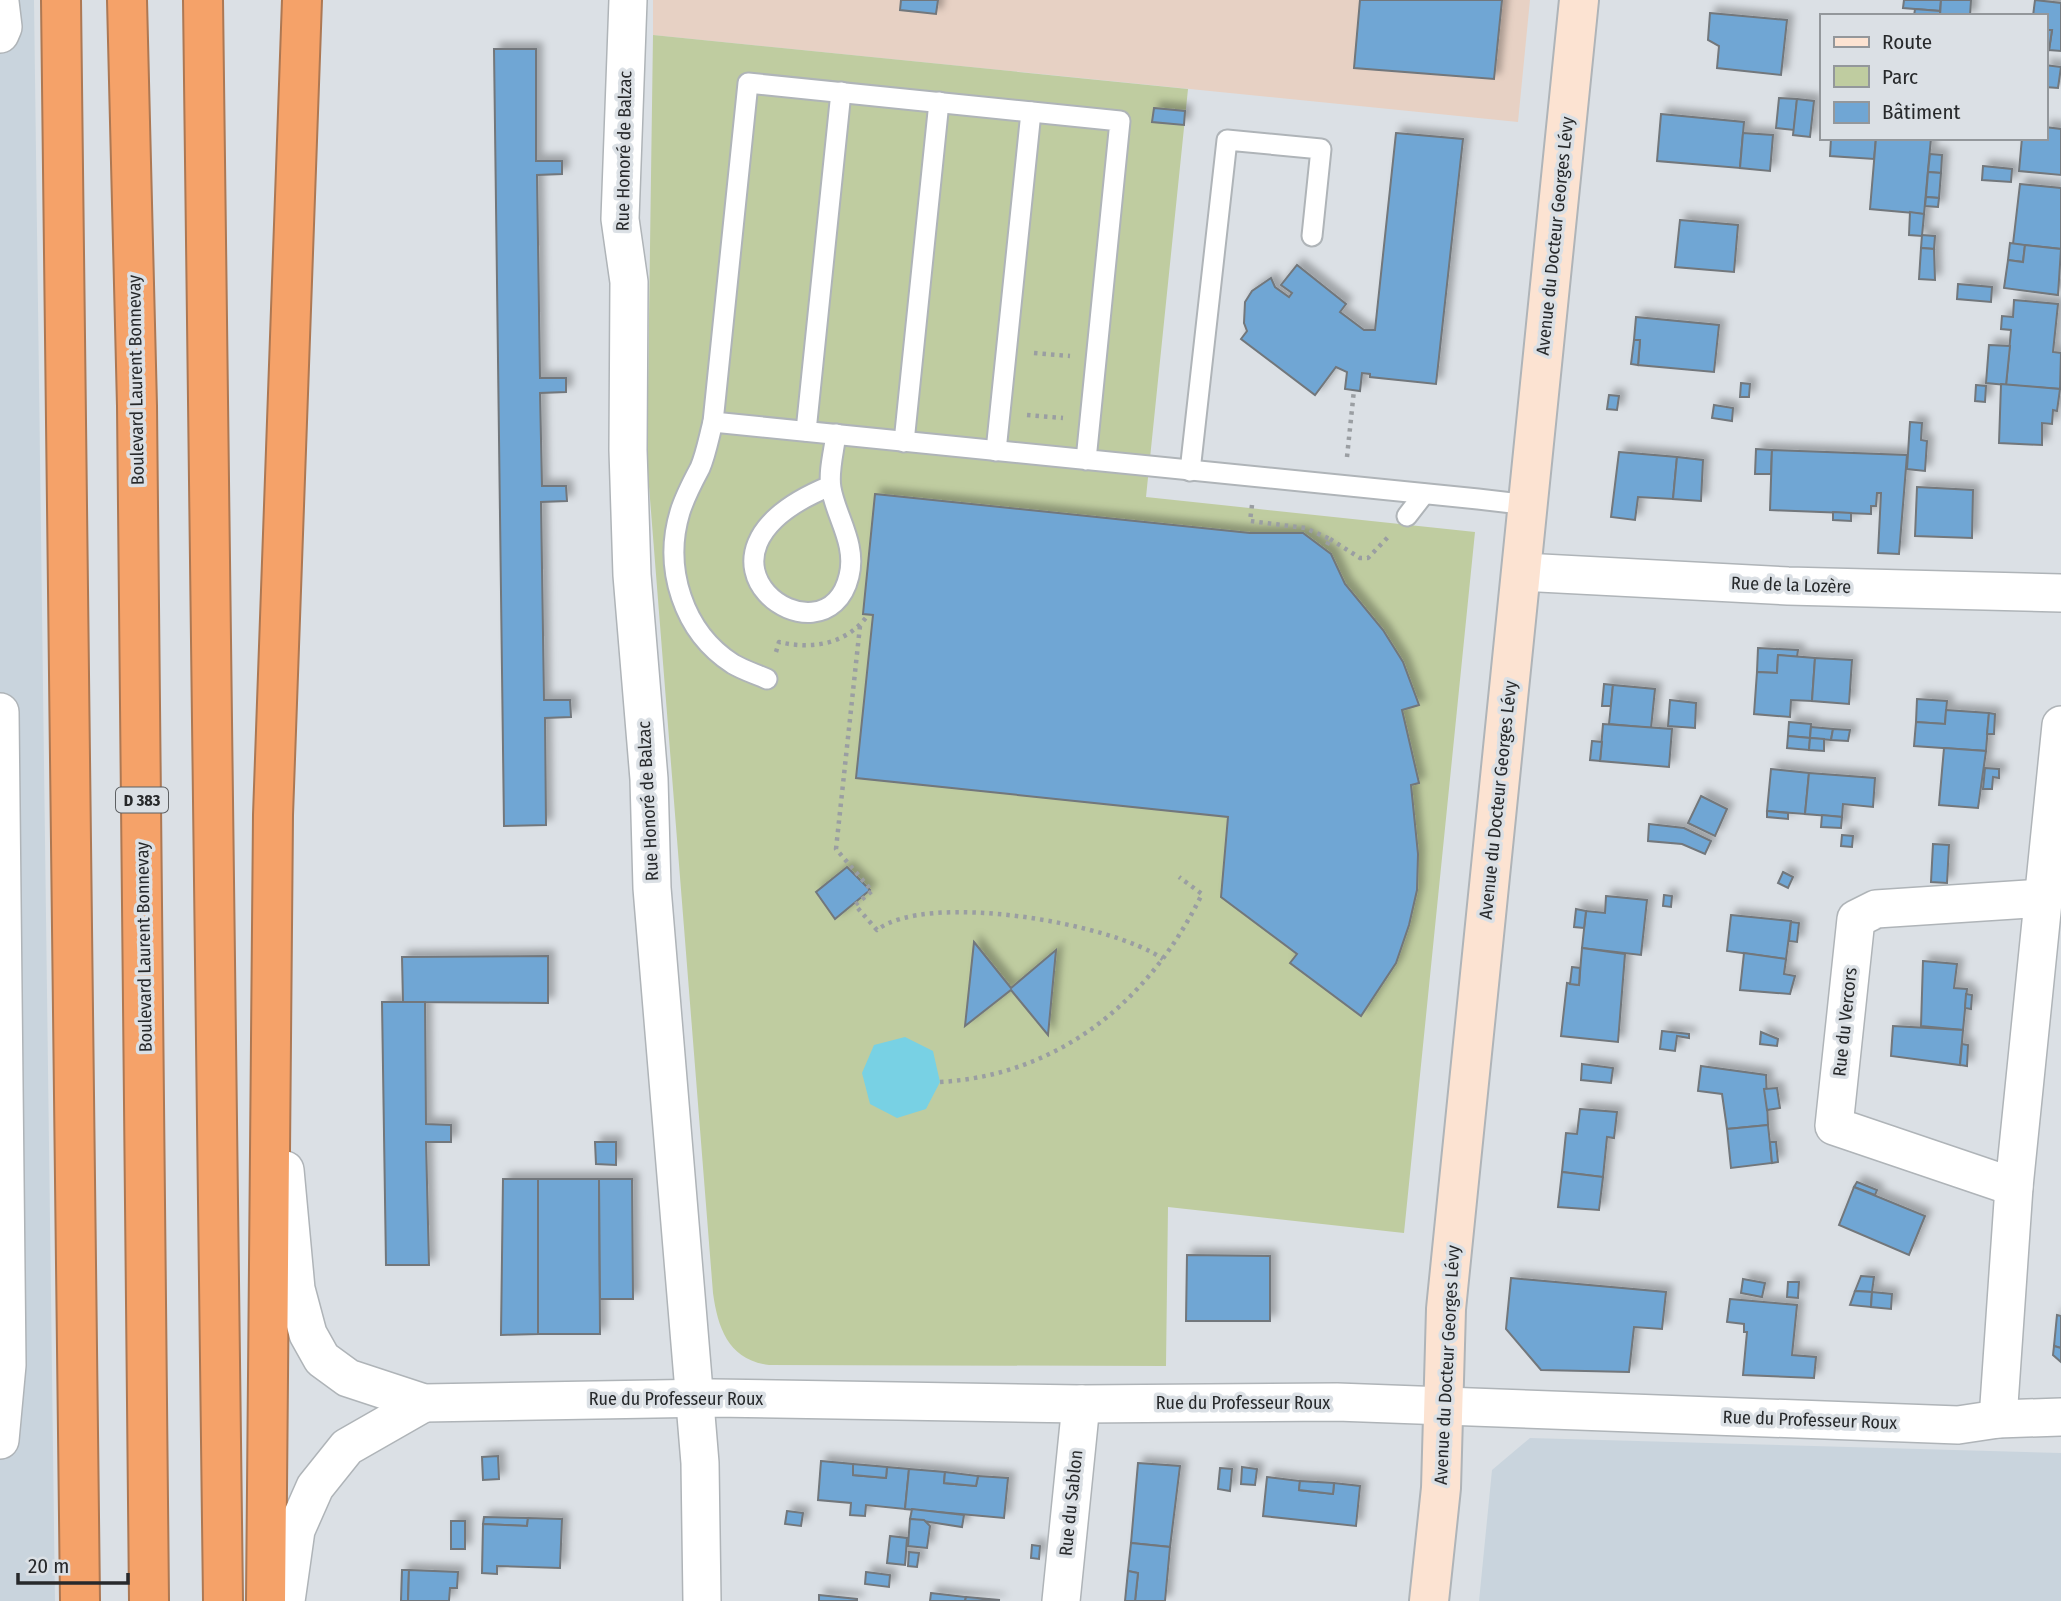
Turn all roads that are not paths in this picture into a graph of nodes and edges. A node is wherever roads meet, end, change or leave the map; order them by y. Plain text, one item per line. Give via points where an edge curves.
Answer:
1 (61, 0) edge
2 (127, 0) edge
3 (203, 0) edge
4 (302, 0) edge
5 (628, 0) edge
6 (1579, 0) edge
7 (0, 2) edge
8 (0, 34) edge
9 (841, 92) junction
10 (939, 102) junction
11 (1031, 112) junction
12 (1312, 236) dead end
13 (713, 422) junction
14 (806, 431) junction
15 (836, 435) junction
16 (904, 442) junction
17 (996, 451) junction
18 (1086, 460) junction
19 (1190, 471) junction
20 (830, 486) junction
21 (1424, 494) junction
22 (1529, 505) junction
23 (1407, 516) road end
24 (1522, 572) junction
25 (2061, 593) edge
26 (767, 679) road end
27 (0, 712) edge
28 (2061, 725) edge
29 (2044, 898) junction
30 (272, 963) junction
31 (2014, 1187) junction
32 (694, 1398) junction
33 (424, 1403) junction
34 (1081, 1404) junction
35 (1443, 1407) junction
36 (2061, 1417) edge
37 (1998, 1419) junction
38 (0, 1440) edge
39 (80, 1601) edge
40 (149, 1601) edge
41 (223, 1601) edge
42 (265, 1601) edge
43 (286, 1601) edge
44 (702, 1601) edge
45 (1061, 1601) edge
46 (1429, 1601) edge

1 - 39 highway
2 - 40 highway, Boulevard Laurent Bonnevay / D 383 via 137,406
3 - 41 highway
4 - 30 highway via 273,802
5 - 32 street, Rue Honoré de Balzac via 620,219 629,282 632,575 649,779 652,888
6 - 22 street, Avenue du Docteur Georges Lévy
7 - 8 street
9 - 10 lane
9 - 13 lane via 748,83
9 - 14 lane
10 - 11 lane
10 - 16 lane
11 - 17 lane
11 - 18 lane via 1120,121
12 - 19 lane via 1321,149 1227,140
13 - 14 lane
13 - 26 lane via 701,466 679,515 675,579 697,631 734,664
14 - 15 lane
15 - 16 lane
15 - 20 lane
16 - 17 lane
17 - 18 lane
18 - 19 lane
19 - 21 lane
20 - 20 lane via 850,546 846,587 832,605 813,612 795,611 763,593 753,575 754,553 763,532 785,512
21 - 22 lane
21 - 23 lane
22 - 24 street, Avenue du Docteur Georges Lévy
24 - 25 street, Rue de la Lozère via 1788,586
24 - 35 street, Avenue du Docteur Georges Lévy via 1446,1309
27 - 38 street via 7,1366
28 - 29 street
29 - 31 street
29 - 31 street, Rue du Vercors via 1875,909 1856,919 1854,933 1834,1126
30 - 33 street, Rue du Professeur Roux via 290,1242 308,1334 322,1359 348,1378
30 - 42 highway
31 - 37 street
32 - 33 street, Rue du Professeur Roux
32 - 34 street, Rue du Professeur Roux
32 - 44 street, Rue Honoré de Balzac
33 - 43 street, Rue du Professeur Roux via 347,1447 315,1487 296,1530
34 - 35 street, Rue du Professeur Roux via 1337,1402
34 - 45 street, Rue du Sablon
35 - 37 street, Rue du Professeur Roux via 1958,1424
35 - 46 street, Avenue du Docteur Georges Lévy via 1441,1488
36 - 37 street, Rue du Professeur Roux

